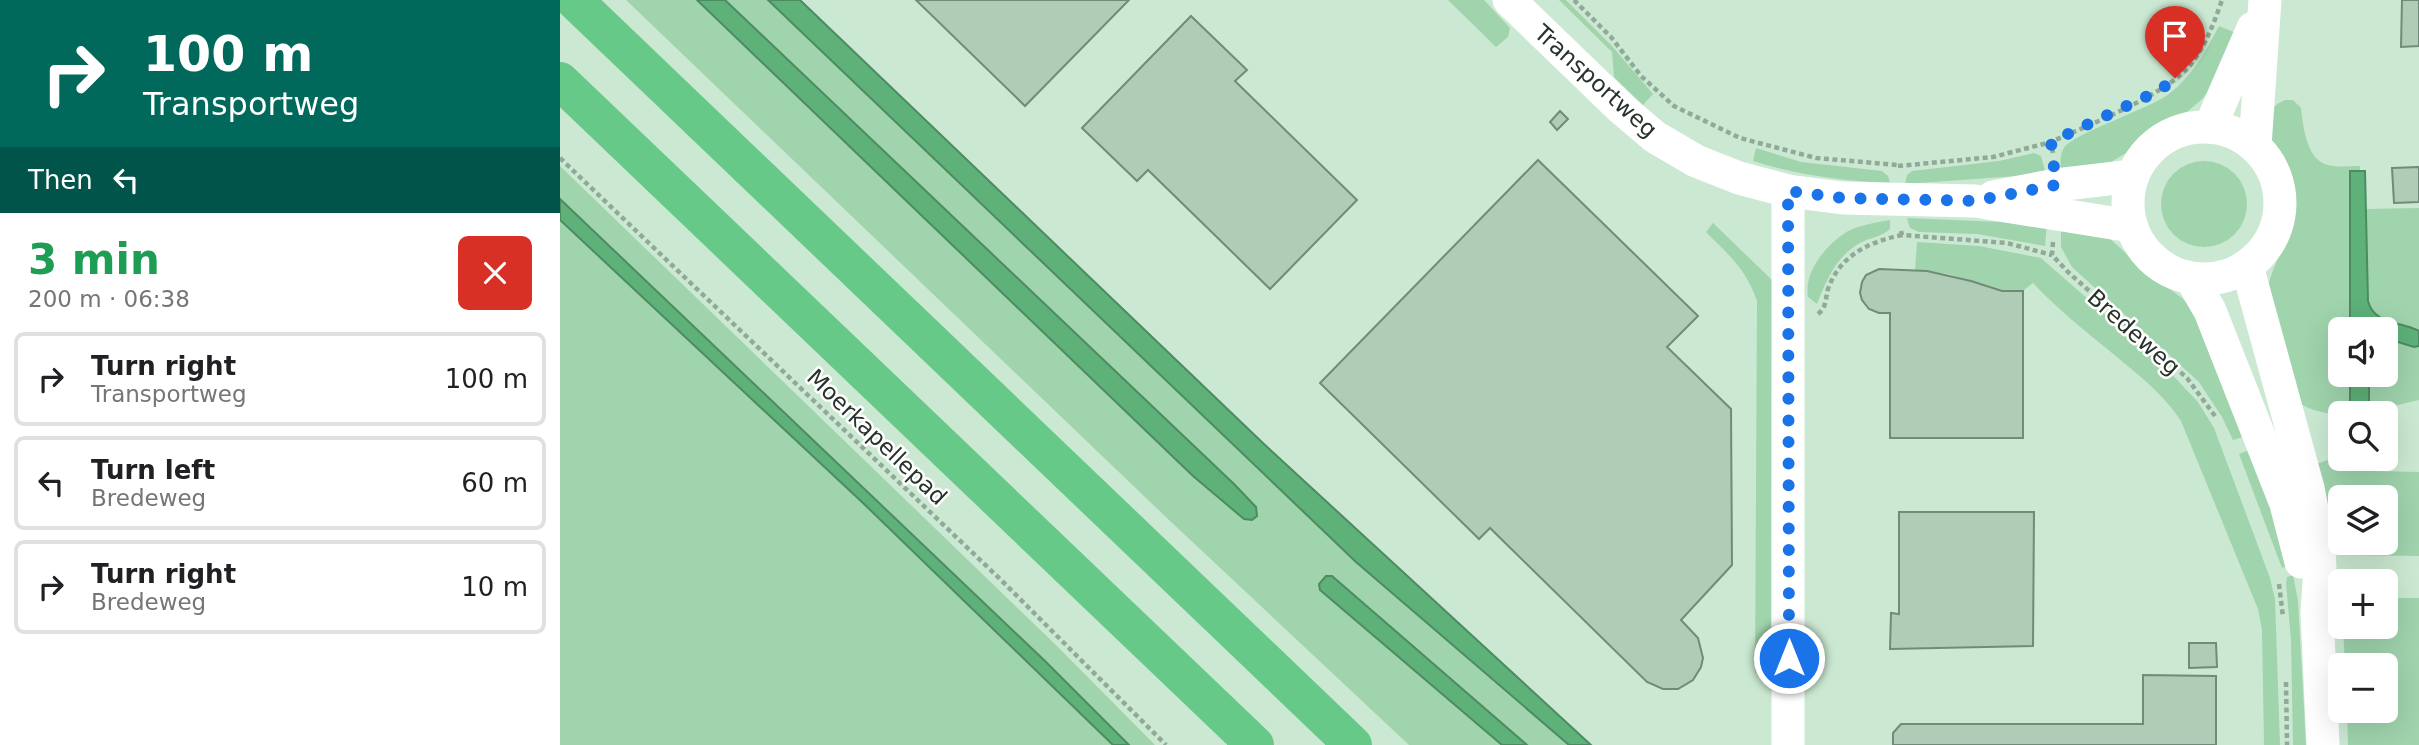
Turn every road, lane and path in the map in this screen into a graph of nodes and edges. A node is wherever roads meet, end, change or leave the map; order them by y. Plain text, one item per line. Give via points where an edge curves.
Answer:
1 (574, 0) edge
2 (1509, 0) edge
3 (1574, 0) edge
4 (2222, 0) edge
5 (2265, 0) edge
6 (560, 81) edge
7 (2210, 127) junction
8 (2255, 146) junction
9 (560, 158) edge
10 (1898, 165) dead end
11 (2133, 176) junction
12 (1788, 191) junction
13 (2056, 200) junction
14 (2131, 226) junction
15 (1902, 235) dead end
16 (2247, 266) junction
17 (2191, 278) junction
18 (1788, 339) junction
19 (2217, 421) dead end
20 (2277, 575) dead end
21 (2317, 612) junction
22 (2284, 625) dead end
23 (2286, 680) dead end
24 (1166, 745) edge
25 (1255, 745) edge
26 (1353, 745) edge
27 (1788, 745) edge
28 (2287, 745) edge
29 (2323, 745) edge

1 - 26 highway
2 - 12 street, Transportweg via 1655,137 1696,161
3 - 10 path, Transportweg via 1674,106 1740,138 1816,158
4 - 13 path, Bredeweg via 2209,37 2190,66 2160,90 2051,142
5 - 7 street
5 - 8 street
6 - 25 highway
7 - 8 street via 2234,133
7 - 11 street via 2186,129 2163,138 2145,155
8 - 16 street via 2274,174 2280,208 2270,241
9 - 24 path, Moerkapellepad
11 - 13 street, Transportweg
11 - 14 street via 2128,200
12 - 13 street, Transportweg via 1843,198
12 - 18 street
13 - 14 street, Transportweg
13 - 19 path, Bredeweg via 2052,255 2187,378
14 - 17 street via 2153,260
15 - 18 path via 1876,242 1848,258 1829,288 1824,309
16 - 17 street via 2220,278
16 - 21 street via 2308,488 2319,558
17 - 21 street via 2210,311 2286,504
18 - 27 street
20 - 22 path
21 - 29 street
23 - 28 path

